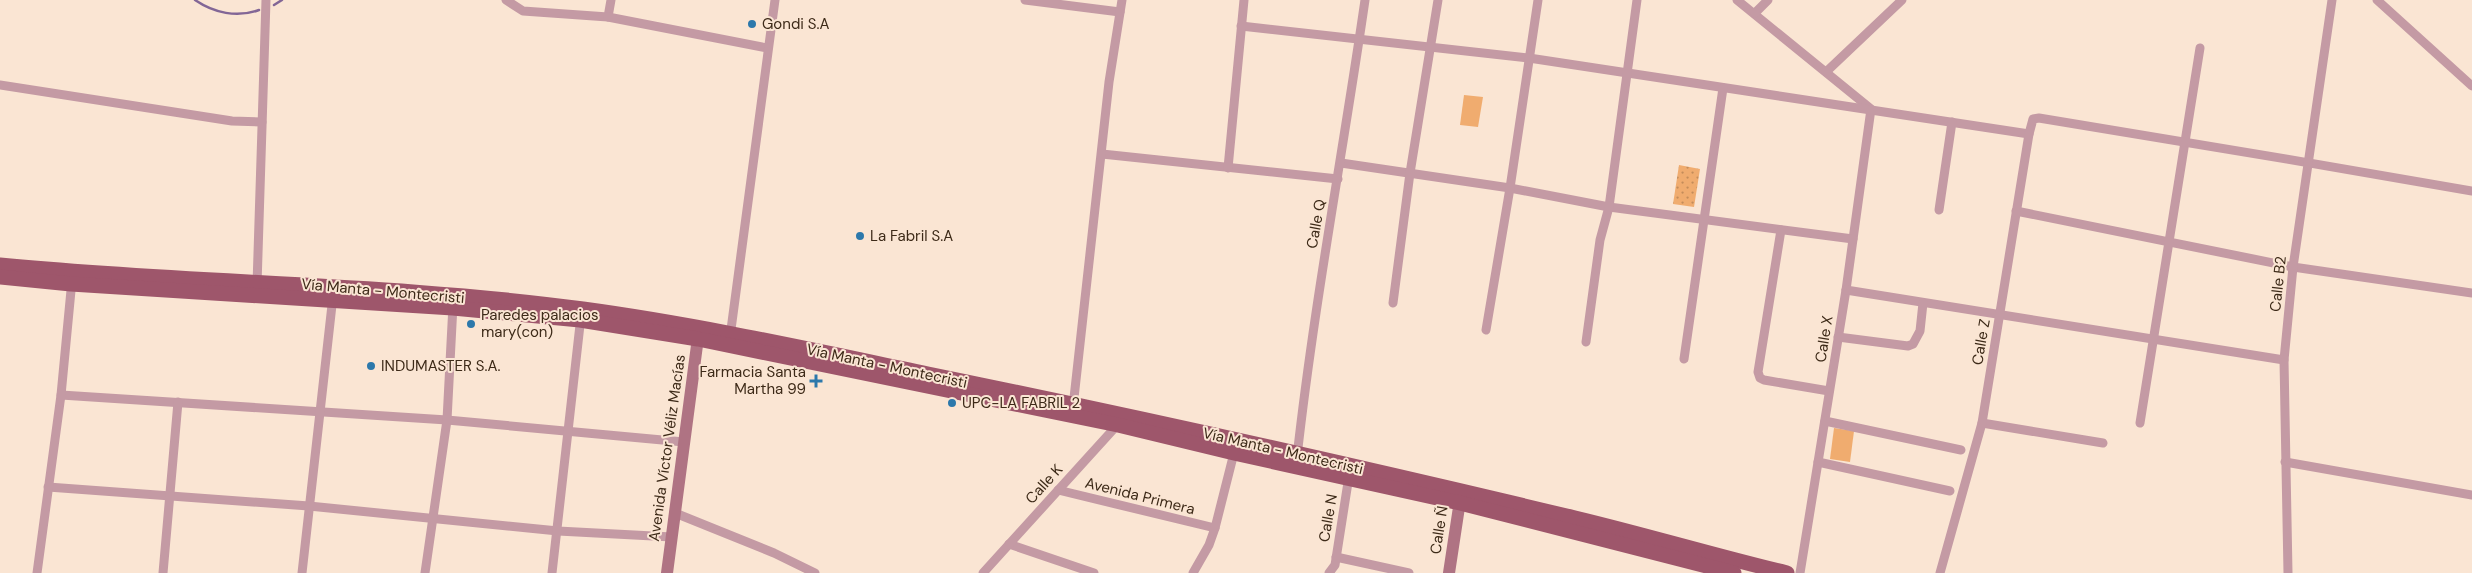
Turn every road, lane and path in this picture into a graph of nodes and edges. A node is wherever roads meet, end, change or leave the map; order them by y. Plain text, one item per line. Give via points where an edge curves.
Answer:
1 (266, 0) edge
2 (506, 0) edge
3 (611, 0) edge
4 (775, 0) edge
5 (1025, 0) edge
6 (1122, 0) edge
7 (1244, 0) edge
8 (1365, 0) edge
9 (1438, 0) edge
10 (1538, 0) edge
11 (1637, 0) edge
12 (1737, 0) edge
13 (1768, 0) edge
14 (1902, 0) edge
15 (2332, 0) edge
16 (2377, 0) edge
17 (1120, 12) junction
18 (1755, 14) junction
19 (608, 17) junction
20 (1241, 26) junction
21 (1360, 39) junction
22 (768, 48) junction
23 (1430, 48) junction
24 (2200, 48) dead end
25 (1529, 58) junction
26 (1826, 72) junction
27 (1626, 73) junction
28 (0, 85) edge
29 (2472, 86) edge
30 (1724, 88) junction
31 (1871, 109) junction
32 (262, 122) junction
33 (1952, 122) junction
34 (2029, 134) junction
35 (2185, 141) junction
36 (1102, 154) junction
37 (1341, 163) junction
38 (2308, 164) junction
39 (1228, 168) junction
40 (1410, 173) junction
41 (1338, 179) junction
42 (1510, 188) junction
43 (2472, 191) edge
44 (1609, 207) junction
45 (1938, 210) dead end
46 (2016, 212) junction
47 (1705, 219) junction
48 (1781, 230) junction
49 (1853, 239) junction
50 (2169, 242) junction
51 (0, 265) edge
52 (2294, 267) junction
53 (0, 277) edge
54 (72, 278) junction
55 (257, 288) junction
56 (1846, 290) junction
57 (333, 293) junction
58 (2472, 293) edge
59 (453, 302) junction
60 (1392, 303) dead end
61 (1923, 303) junction
62 (581, 315) junction
63 (2000, 315) junction
64 (1486, 330) dead end
65 (699, 334) junction
66 (1838, 337) junction
67 (730, 339) junction
68 (2153, 341) junction
69 (1586, 342) dead end
70 (1684, 359) dead end
71 (2284, 360) junction
72 (1829, 391) junction
73 (61, 395) junction
74 (178, 402) junction
75 (1072, 409) junction
76 (319, 412) junction
77 (446, 420) junction
78 (1122, 420) junction
79 (1825, 421) junction
80 (1982, 422) junction
81 (2140, 423) dead end
82 (570, 430) junction
83 (684, 442) junction
84 (2103, 443) dead end
85 (1235, 447) junction
86 (1960, 450) dead end
87 (1297, 461) junction
88 (1818, 462) junction
89 (2285, 462) junction
90 (1350, 472) junction
91 (48, 487) junction
92 (1058, 490) junction
93 (1950, 491) dead end
94 (171, 495) junction
95 (2472, 495) edge
96 (1461, 497) junction
97 (309, 506) junction
98 (675, 513) junction
99 (433, 520) junction
100 (1215, 528) junction
101 (558, 531) junction
102 (672, 537) junction
103 (1009, 544) junction
104 (1336, 557) junction
105 (37, 573) edge
106 (163, 573) edge
107 (302, 573) edge
108 (425, 573) edge
109 (552, 573) edge
110 (667, 573) edge
111 (816, 573) edge
112 (983, 573) edge
113 (1094, 573) edge
114 (1193, 573) edge
115 (1330, 573) edge
116 (1409, 573) edge
117 (1449, 573) edge
118 (1734, 573) edge
119 (1787, 573) edge
120 (1800, 573) edge
121 (1940, 573) edge
122 (2288, 573) edge

1 - 32 street
2 - 19 street via 523,10
3 - 19 street
4 - 22 street
5 - 17 street
6 - 17 street
7 - 20 street
8 - 21 street, Calle Q
9 - 23 street
10 - 25 street
11 - 27 street
12 - 18 street
13 - 18 street
14 - 26 street
15 - 38 street, Calle B2
16 - 29 street
17 - 36 street
18 - 26 street
19 - 22 street
20 - 21 street
20 - 39 street
21 - 23 street
21 - 37 street, Calle Q
22 - 67 street
23 - 25 street
23 - 40 street
24 - 35 street
25 - 27 street
25 - 42 street
26 - 31 street
27 - 30 street
27 - 44 street
28 - 32 street via 232,121
30 - 31 street
30 - 47 street
31 - 33 street
31 - 49 street, Calle X
32 - 55 street
33 - 34 street
33 - 45 street
34 - 35 street, Calle Z via 2031,123 2039,118
34 - 46 street, Calle Z
35 - 38 street
35 - 50 street
36 - 39 street
36 - 75 street
37 - 40 street
37 - 41 street, Calle Q
38 - 43 street
38 - 52 street, Calle B2
39 - 41 street
40 - 42 street
40 - 60 street
41 - 87 street, Calle Q
42 - 44 street
42 - 64 street
44 - 47 street
44 - 69 street via 1600,240
46 - 50 street
46 - 63 street, Calle Z
47 - 48 street
47 - 70 street
48 - 49 street
48 - 72 street via 1758,372 1764,380
49 - 56 street, Calle X
50 - 52 street
50 - 68 street
51 - 54 main road, Vía Manta - Montecristi
52 - 58 street
52 - 71 street, Calle B2
53 - 54 main road, Vía Manta - Montecristi
54 - 55 main road, Vía Manta - Montecristi
54 - 73 street
55 - 57 main road, Vía Manta - Montecristi
56 - 61 street
56 - 66 street, Calle X
57 - 59 main road, Vía Manta - Montecristi
57 - 76 street
59 - 62 main road, Vía Manta - Montecristi
59 - 77 street
61 - 63 street
61 - 66 street via 1920,331 1913,344 1908,346
62 - 65 main road, Vía Manta - Montecristi
62 - 82 street
63 - 68 street
63 - 80 street, Calle Z
65 - 67 main road, Vía Manta - Montecristi
65 - 83 street, Avenida Víctor Véliz Macías
66 - 72 street, Calle X
67 - 75 main road, Vía Manta - Montecristi
68 - 71 street
68 - 81 street
71 - 89 street, Calle B2
72 - 79 street, Calle X
73 - 74 street
73 - 91 street
74 - 76 street
74 - 94 street
75 - 78 main road, Vía Manta - Montecristi
76 - 77 street
76 - 97 street
77 - 82 street
77 - 99 street
78 - 85 main road, Vía Manta - Montecristi
78 - 92 street, Calle K
79 - 86 street
79 - 88 street, Calle X
80 - 84 street
80 - 121 street, Calle Z
82 - 83 street
82 - 101 street
83 - 98 street, Avenida Víctor Véliz Macías
85 - 87 main road, Vía Manta - Montecristi
85 - 100 street
87 - 90 main road, Vía Manta - Montecristi
88 - 93 street
88 - 120 street, Calle X
89 - 95 street
89 - 122 street, Calle B2
90 - 96 main road, Vía Manta - Montecristi
90 - 104 street, Calle N
91 - 94 street
91 - 105 street
92 - 100 street, Avenida Primera
92 - 103 street, Calle K
94 - 97 street
94 - 106 street
96 - 117 street, Calle Ñ
96 - 118 main road, Vía Manta - Montecristi
96 - 119 main road, Vía Manta - Montecristi via 1580,519
97 - 99 street
97 - 107 street
98 - 102 street, Avenida Víctor Véliz Macías
98 - 111 street
99 - 101 street
99 - 108 street
100 - 114 street
101 - 102 street
101 - 109 street
102 - 110 street, Avenida Víctor Véliz Macías
103 - 112 street, Calle K
103 - 113 street
104 - 115 street, Calle N
104 - 116 street

